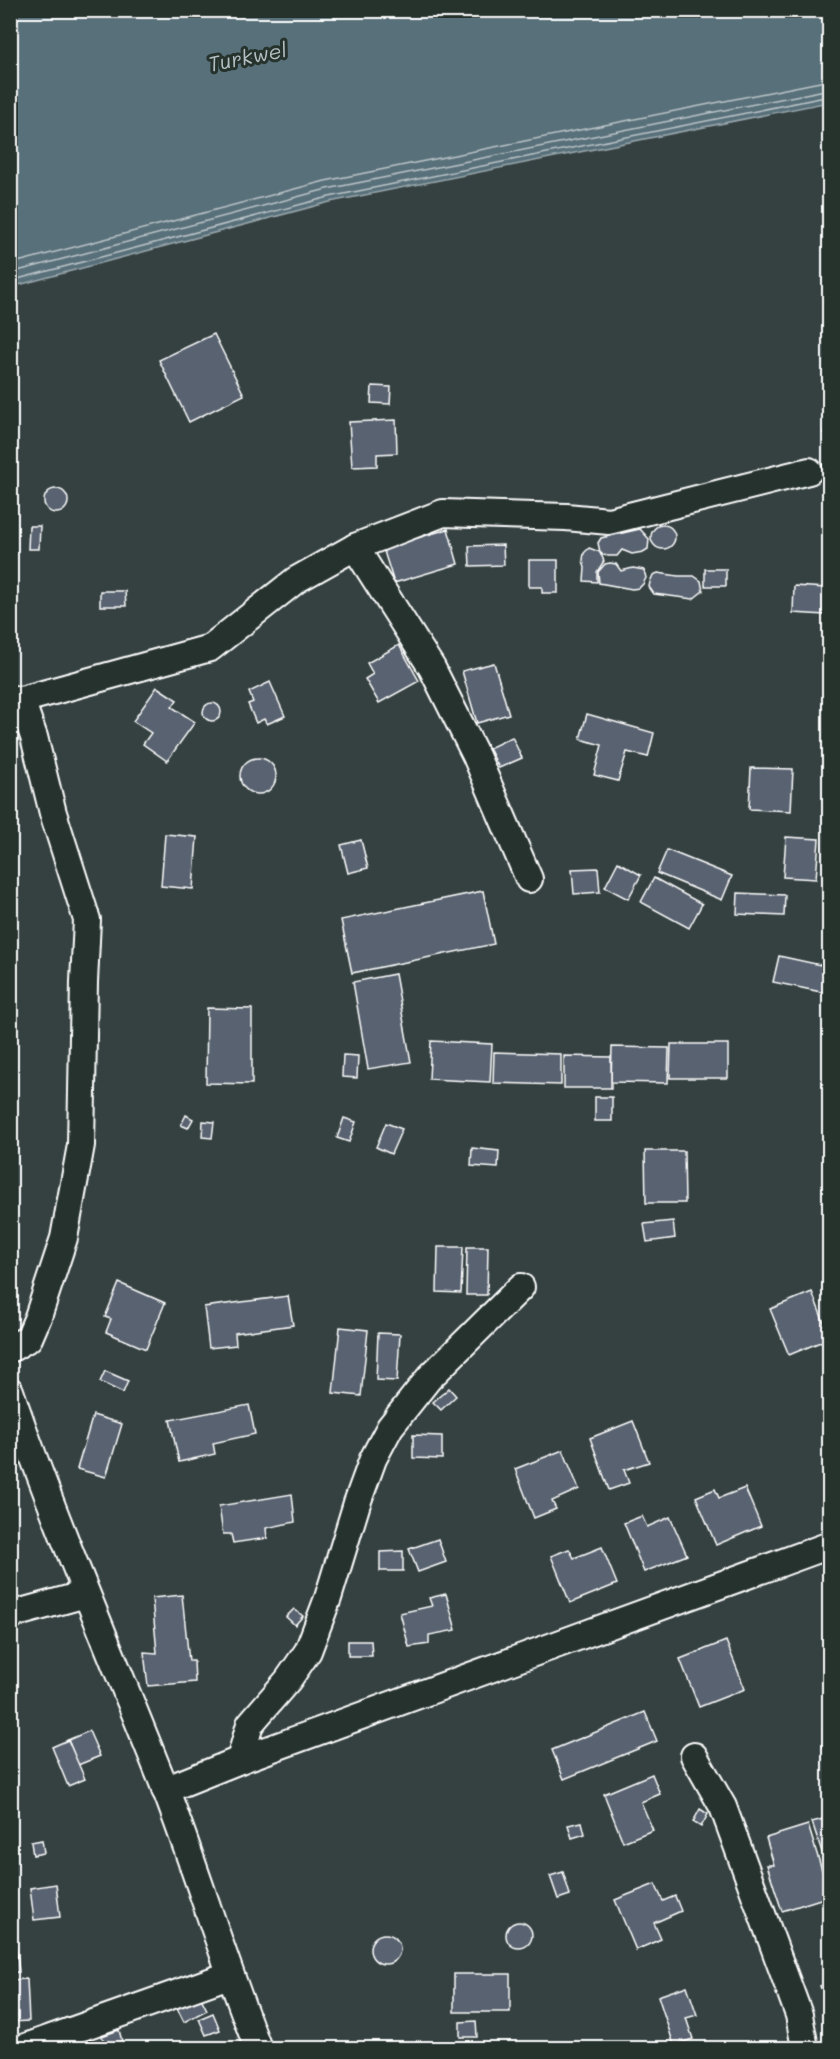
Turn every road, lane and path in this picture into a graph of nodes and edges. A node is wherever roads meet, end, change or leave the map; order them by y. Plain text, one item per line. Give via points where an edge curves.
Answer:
1 (809, 471) dead end
2 (355, 547) junction
3 (16, 700) edge
4 (529, 879) dead end
5 (521, 1287) dead end
6 (10, 1349) edge
7 (10, 1391) edge
8 (830, 1545) edge
9 (86, 1594) junction
10 (10, 1615) edge
11 (694, 1756) dead end
12 (240, 1760) junction
13 (165, 1790) junction
14 (229, 1976) junction
15 (23, 2049) edge
16 (258, 2049) edge
17 (805, 2049) edge

1 - 2 street via 609,521 442,513
2 - 3 street via 296,580 210,648
2 - 4 street via 432,668 476,756
3 - 6 street via 34,737 87,920 81,1145 64,1238 38,1317 29,1338
5 - 12 street via 429,1378 390,1427 357,1503 308,1652 250,1724
7 - 9 street
8 - 12 street
9 - 10 street
9 - 13 street
11 - 17 street via 723,1807 799,2015
12 - 13 street
13 - 14 street
14 - 15 street
14 - 16 street

